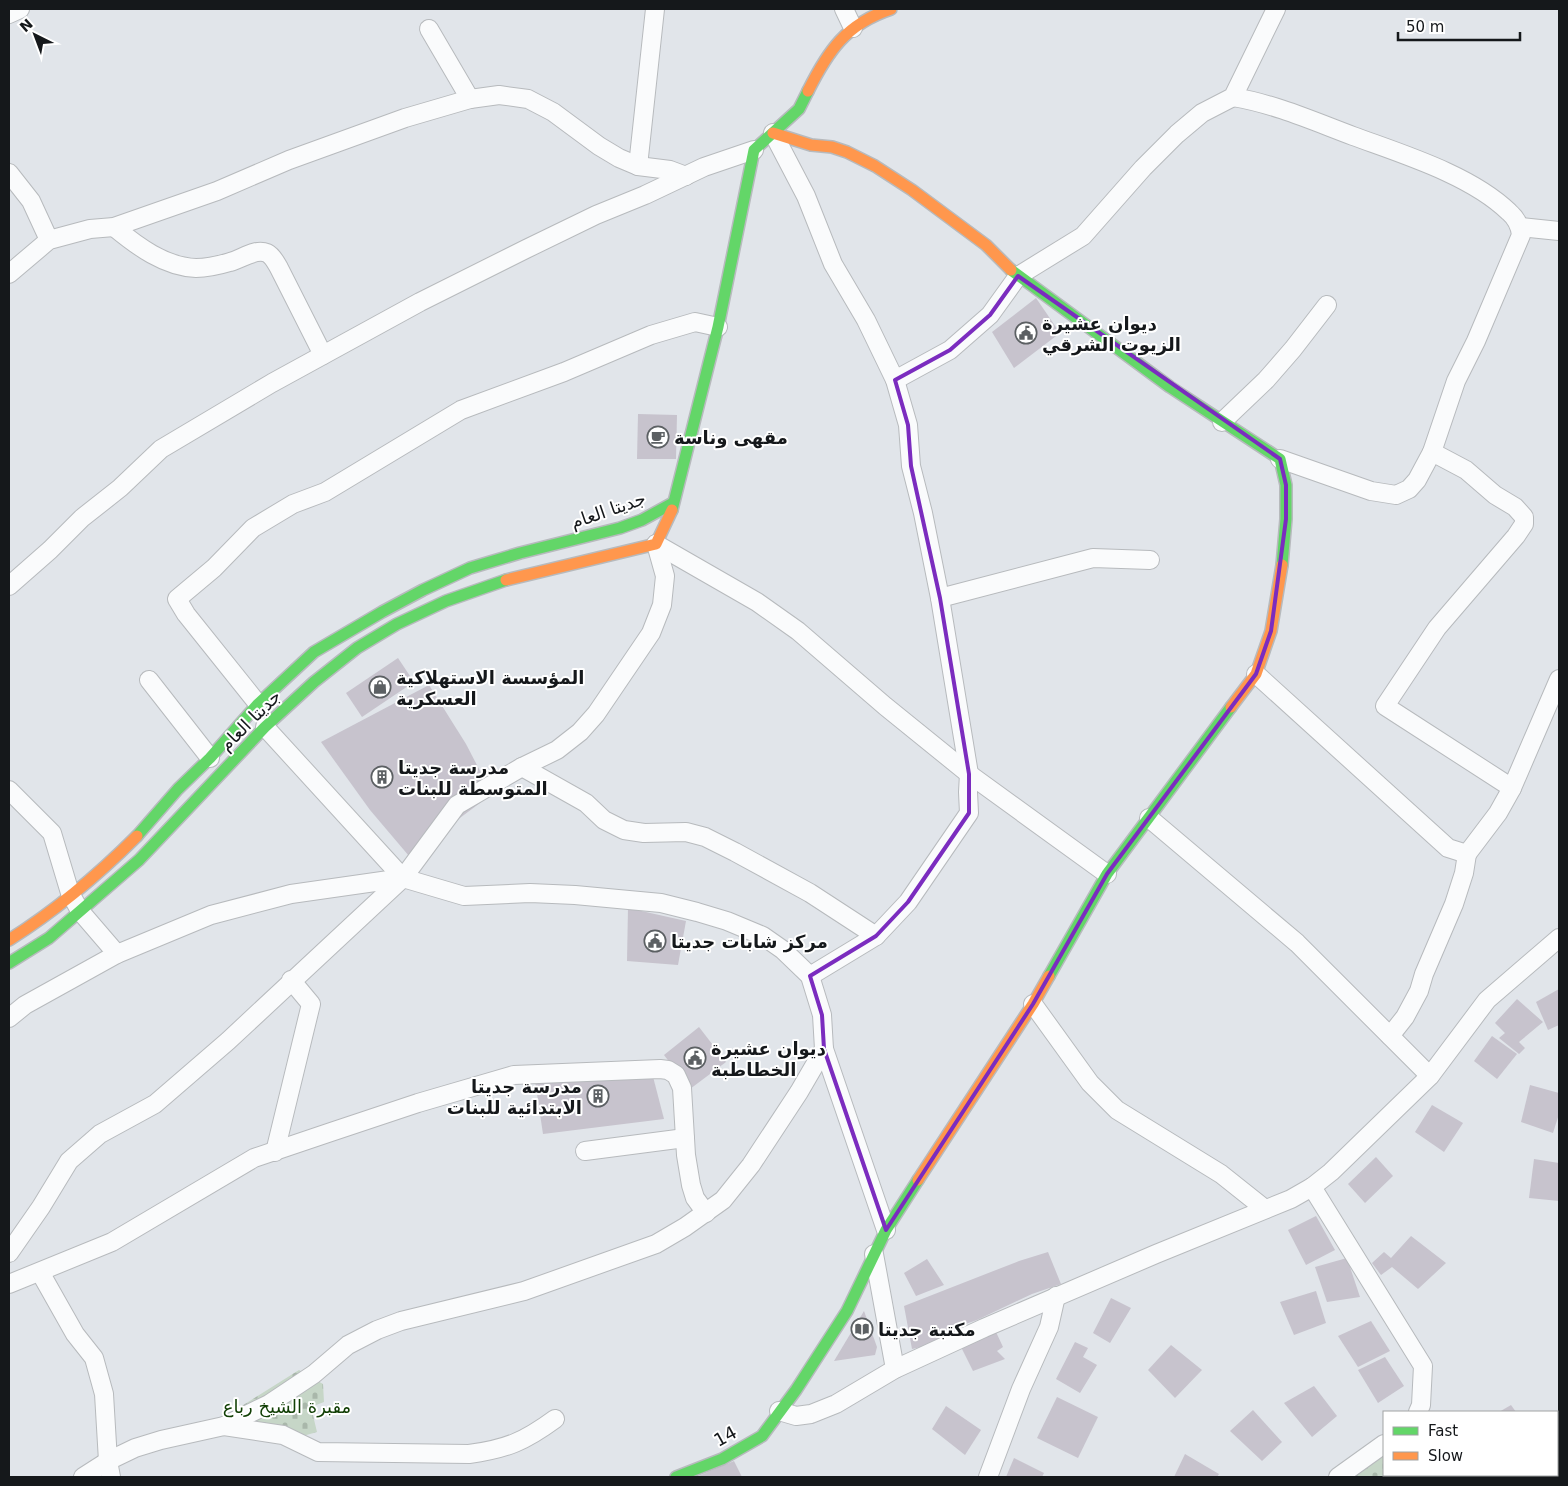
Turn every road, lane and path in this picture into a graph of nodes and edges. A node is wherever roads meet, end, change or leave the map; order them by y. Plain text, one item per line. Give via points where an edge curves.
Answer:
1 (20, 9) edge
2 (655, 9) edge
3 (844, 9) edge
4 (891, 9) edge
5 (1276, 9) edge
6 (9, 14) edge
7 (853, 28) junction
8 (429, 29) dead end
9 (1234, 96) junction
10 (470, 99) junction
11 (773, 133) junction
12 (754, 150) junction
13 (638, 166) junction
14 (9, 173) edge
15 (686, 176) junction
16 (114, 227) junction
17 (1520, 227) junction
18 (1559, 231) edge
19 (50, 240) junction
20 (9, 274) edge
21 (1018, 276) junction
22 (1327, 305) dead end
23 (718, 327) junction
24 (323, 355) junction
25 (895, 380) junction
26 (1222, 422) junction
27 (1432, 452) junction
28 (1280, 460) junction
29 (673, 503) junction
30 (656, 544) junction
31 (1150, 560) dead end
32 (9, 586) edge
33 (940, 598) junction
34 (1256, 674) junction
35 (1559, 679) edge
36 (149, 680) dead end
37 (258, 704) junction
38 (265, 728) junction
39 (210, 758) junction
40 (522, 767) junction
41 (969, 774) junction
42 (1512, 788) junction
43 (178, 789) junction
44 (9, 790) edge
45 (194, 803) junction
46 (1149, 818) junction
47 (1467, 854) junction
48 (1108, 874) junction
49 (403, 878) junction
50 (70, 893) junction
51 (80, 911) junction
52 (876, 936) junction
53 (1559, 938) edge
54 (9, 940) edge
55 (117, 954) junction
56 (9, 963) edge
57 (810, 976) junction
58 (291, 980) junction
59 (1033, 1004) junction
60 (9, 1018) edge
61 (1390, 1036) junction
62 (824, 1049) junction
63 (1430, 1076) junction
64 (686, 1138) junction
65 (585, 1151) dead end
66 (275, 1152) junction
67 (1312, 1187) junction
68 (1265, 1210) junction
69 (706, 1214) junction
70 (886, 1230) junction
71 (9, 1253) edge
72 (874, 1254) junction
73 (40, 1272) junction
74 (9, 1284) edge
75 (1056, 1296) junction
76 (895, 1369) junction
77 (1423, 1410) edge
78 (779, 1411) junction
79 (555, 1419) dead end
80 (224, 1426) junction
81 (1383, 1445) edge
82 (110, 1469) edge
83 (83, 1477) edge
84 (676, 1477) edge
85 (988, 1477) edge
86 (1338, 1477) edge

1 - 6 street
2 - 13 street
3 - 7 street
4 - 7 main road
5 - 9 street
7 - 11 main road via 839,40 821,65 799,109
8 - 10 street
9 - 17 street via 1283,109 1420,161 1497,202 1511,213
9 - 21 street via 1202,113 1177,134 1083,236
10 - 13 street via 499,95 528,99 553,112 619,158
10 - 16 street via 372,130 217,191
11 - 12 main road
11 - 21 main road via 811,145 840,149 875,166 986,245
11 - 25 street via 806,196 832,264 866,320
12 - 15 street
12 - 23 main road
13 - 15 street via 670,170
14 - 19 street via 32,201
15 - 24 street via 420,302
16 - 19 street via 90,229
16 - 24 street via 136,245 169,262 196,268 231,262 256,252 272,256
17 - 18 street
17 - 27 street via 1518,246 1456,381
19 - 20 street
21 - 25 street via 990,315 950,350
21 - 26 main road
22 - 26 street via 1266,380
23 - 29 main road
23 - 37 street via 695,322 651,335 461,410 326,492 293,504 253,528 214,568 177,599
24 - 32 street via 161,449
25 - 33 street via 908,424 911,466
26 - 28 main road
27 - 28 street via 1417,480 1409,489 1396,495 1371,491
27 - 42 street via 1466,470 1515,507 1524,517 1524,524 1438,628 1385,706
28 - 34 main road, 14 via 1286,485 1282,563 1271,631
29 - 30 main road, جديتا العام via 671,515
29 - 37 main road, جديتا العام via 620,528 470,568 423,590 314,652
30 - 38 main road, جديتا العام via 496,582 397,624 357,648 314,682
30 - 40 street via 665,576 662,605 651,633 596,714 580,732 556,750
30 - 41 street via 757,602 798,631
31 - 33 street via 1093,558
33 - 41 street
34 - 46 main road, 14
34 - 47 street via 1448,848
35 - 42 street
36 - 39 street
37 - 39 main road, جديتا العام
38 - 45 main road, جديتا العام
38 - 49 street
39 - 43 main road, جديتا العام
40 - 49 street via 457,805
40 - 52 street via 586,803 604,820 624,830 686,832 735,852 810,893
41 - 48 street
41 - 52 street via 969,813 908,902
42 - 47 street via 1498,813
43 - 45 main road
43 - 50 main road, جديتا العام via 136,838
44 - 50 street via 52,833
45 - 51 main road, جديتا العام via 140,860
46 - 48 main road, 14
46 - 61 street via 1297,943
47 - 61 street via 1454,904 1419,991
48 - 59 main road, 14
49 - 55 street via 291,894 211,915
49 - 57 street via 464,896 530,893 661,903 726,921 763,936
49 - 58 street
50 - 51 street
50 - 54 main road, جديتا العام via 37,922
51 - 55 street
51 - 56 main road, جديتا العام via 48,938
52 - 57 street
53 - 63 street via 1487,1000
55 - 60 street
57 - 62 street via 822,1015
58 - 66 street via 311,1004
58 - 71 street via 228,1041 155,1104 100,1134 69,1161
59 - 68 street via 1090,1083 1118,1110 1221,1174
59 - 70 main road, 14
61 - 63 street
62 - 69 street via 751,1165 723,1200
62 - 70 street
63 - 67 street
64 - 65 street
64 - 66 street via 679,1080 668,1070 660,1069 514,1075 418,1103
64 - 69 street via 693,1192
66 - 73 street via 254,1158 112,1242
67 - 68 street
67 - 77 street via 1422,1366
68 - 75 street
69 - 80 street via 656,1244 524,1291 401,1321 377,1330 348,1345 314,1374 269,1404
70 - 72 main road, 14
72 - 76 street
72 - 78 main road, 14 via 847,1311
73 - 74 street
73 - 82 street via 75,1334 94,1358 104,1394
75 - 76 street
75 - 85 street via 1049,1327 1021,1389
76 - 78 street via 836,1404 811,1414 796,1416
78 - 84 main road, 14 via 762,1436 722,1459
79 - 80 street via 511,1446 470,1454 318,1452 283,1435
80 - 82 street via 135,1448
81 - 86 street
82 - 83 street

